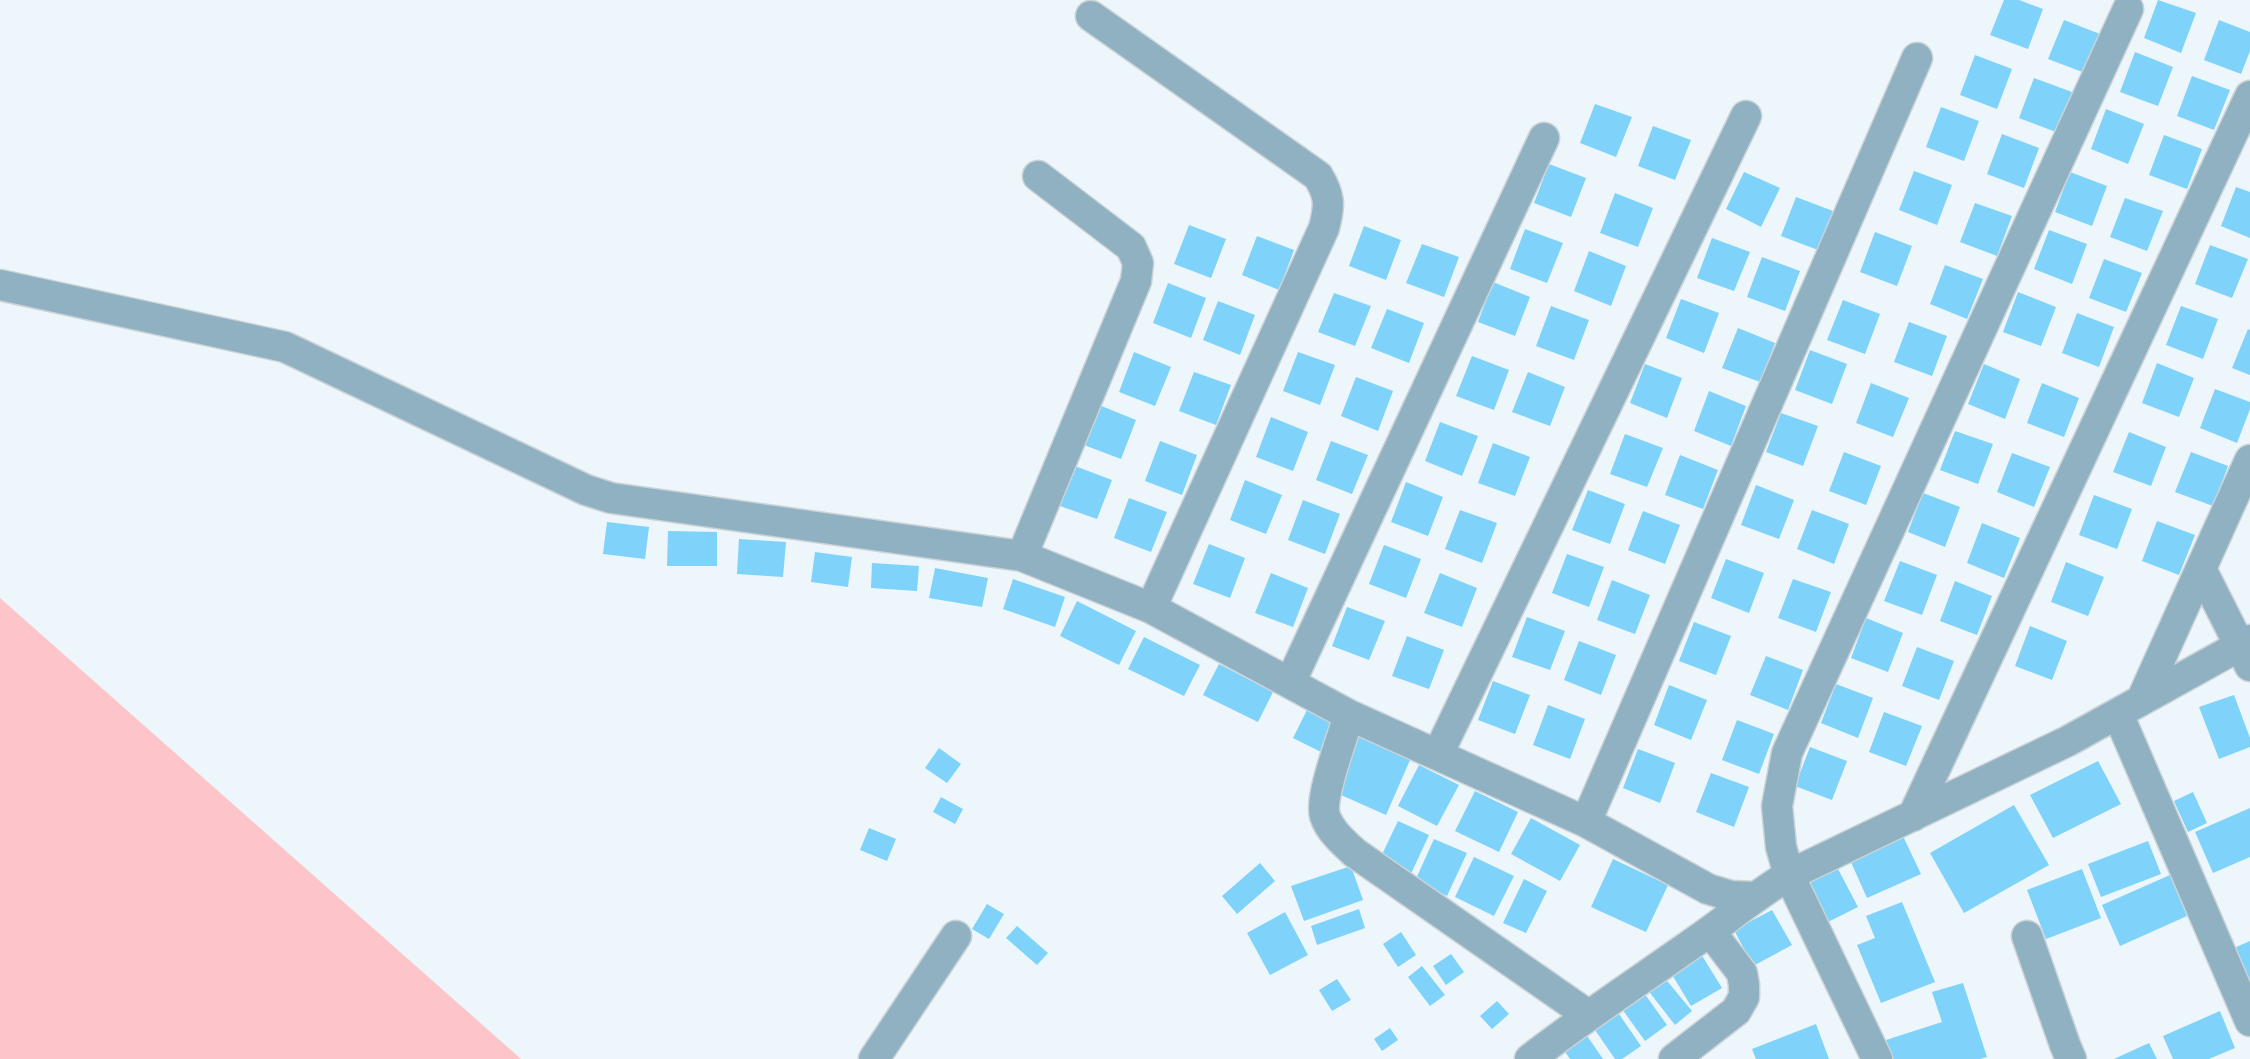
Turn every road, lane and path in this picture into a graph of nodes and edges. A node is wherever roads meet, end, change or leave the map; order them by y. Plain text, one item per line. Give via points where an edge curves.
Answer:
1 (2128, 9) dead end
2 (1091, 16) dead end
3 (1917, 58) dead end
4 (2250, 96) edge
5 (1746, 116) dead end
6 (1544, 138) dead end
7 (1038, 176) dead end
8 (0, 285) edge
9 (2250, 460) edge
10 (1022, 556) junction
11 (2201, 568) junction
12 (1151, 608) junction
13 (2246, 651) edge
14 (1290, 683) junction
15 (2130, 707) junction
16 (1349, 715) junction
17 (1438, 754) junction
18 (1913, 816) junction
19 (1586, 822) junction
20 (1789, 875) junction
21 (1754, 897) junction
22 (1710, 931) junction
23 (956, 936) dead end
24 (2027, 936) dead end
25 (1588, 1015) junction
26 (2250, 1021) edge
27 (874, 1059) edge
28 (1530, 1059) edge
29 (1674, 1059) edge
30 (1877, 1059) edge
31 (2071, 1059) edge

1 - 20 street via 1787,753 1777,806 1781,847
2 - 12 street via 1318,176 1327,192 1329,210
3 - 19 street
4 - 18 street
5 - 17 street
6 - 14 street
7 - 10 street via 1131,247 1137,263 1136,281
8 - 10 street via 285,347 586,490 611,498
9 - 11 street
10 - 12 street
11 - 13 street
11 - 15 street
12 - 14 street
13 - 15 street
14 - 16 street
15 - 18 street
15 - 26 street
16 - 17 street
16 - 25 street via 1324,799 1325,816 1339,839
17 - 19 street
18 - 20 street
19 - 21 street via 1708,889
20 - 21 street
20 - 30 street
21 - 22 street
22 - 25 street
22 - 29 street via 1742,973 1744,997 1736,1011
23 - 27 street
24 - 31 street
25 - 28 street

